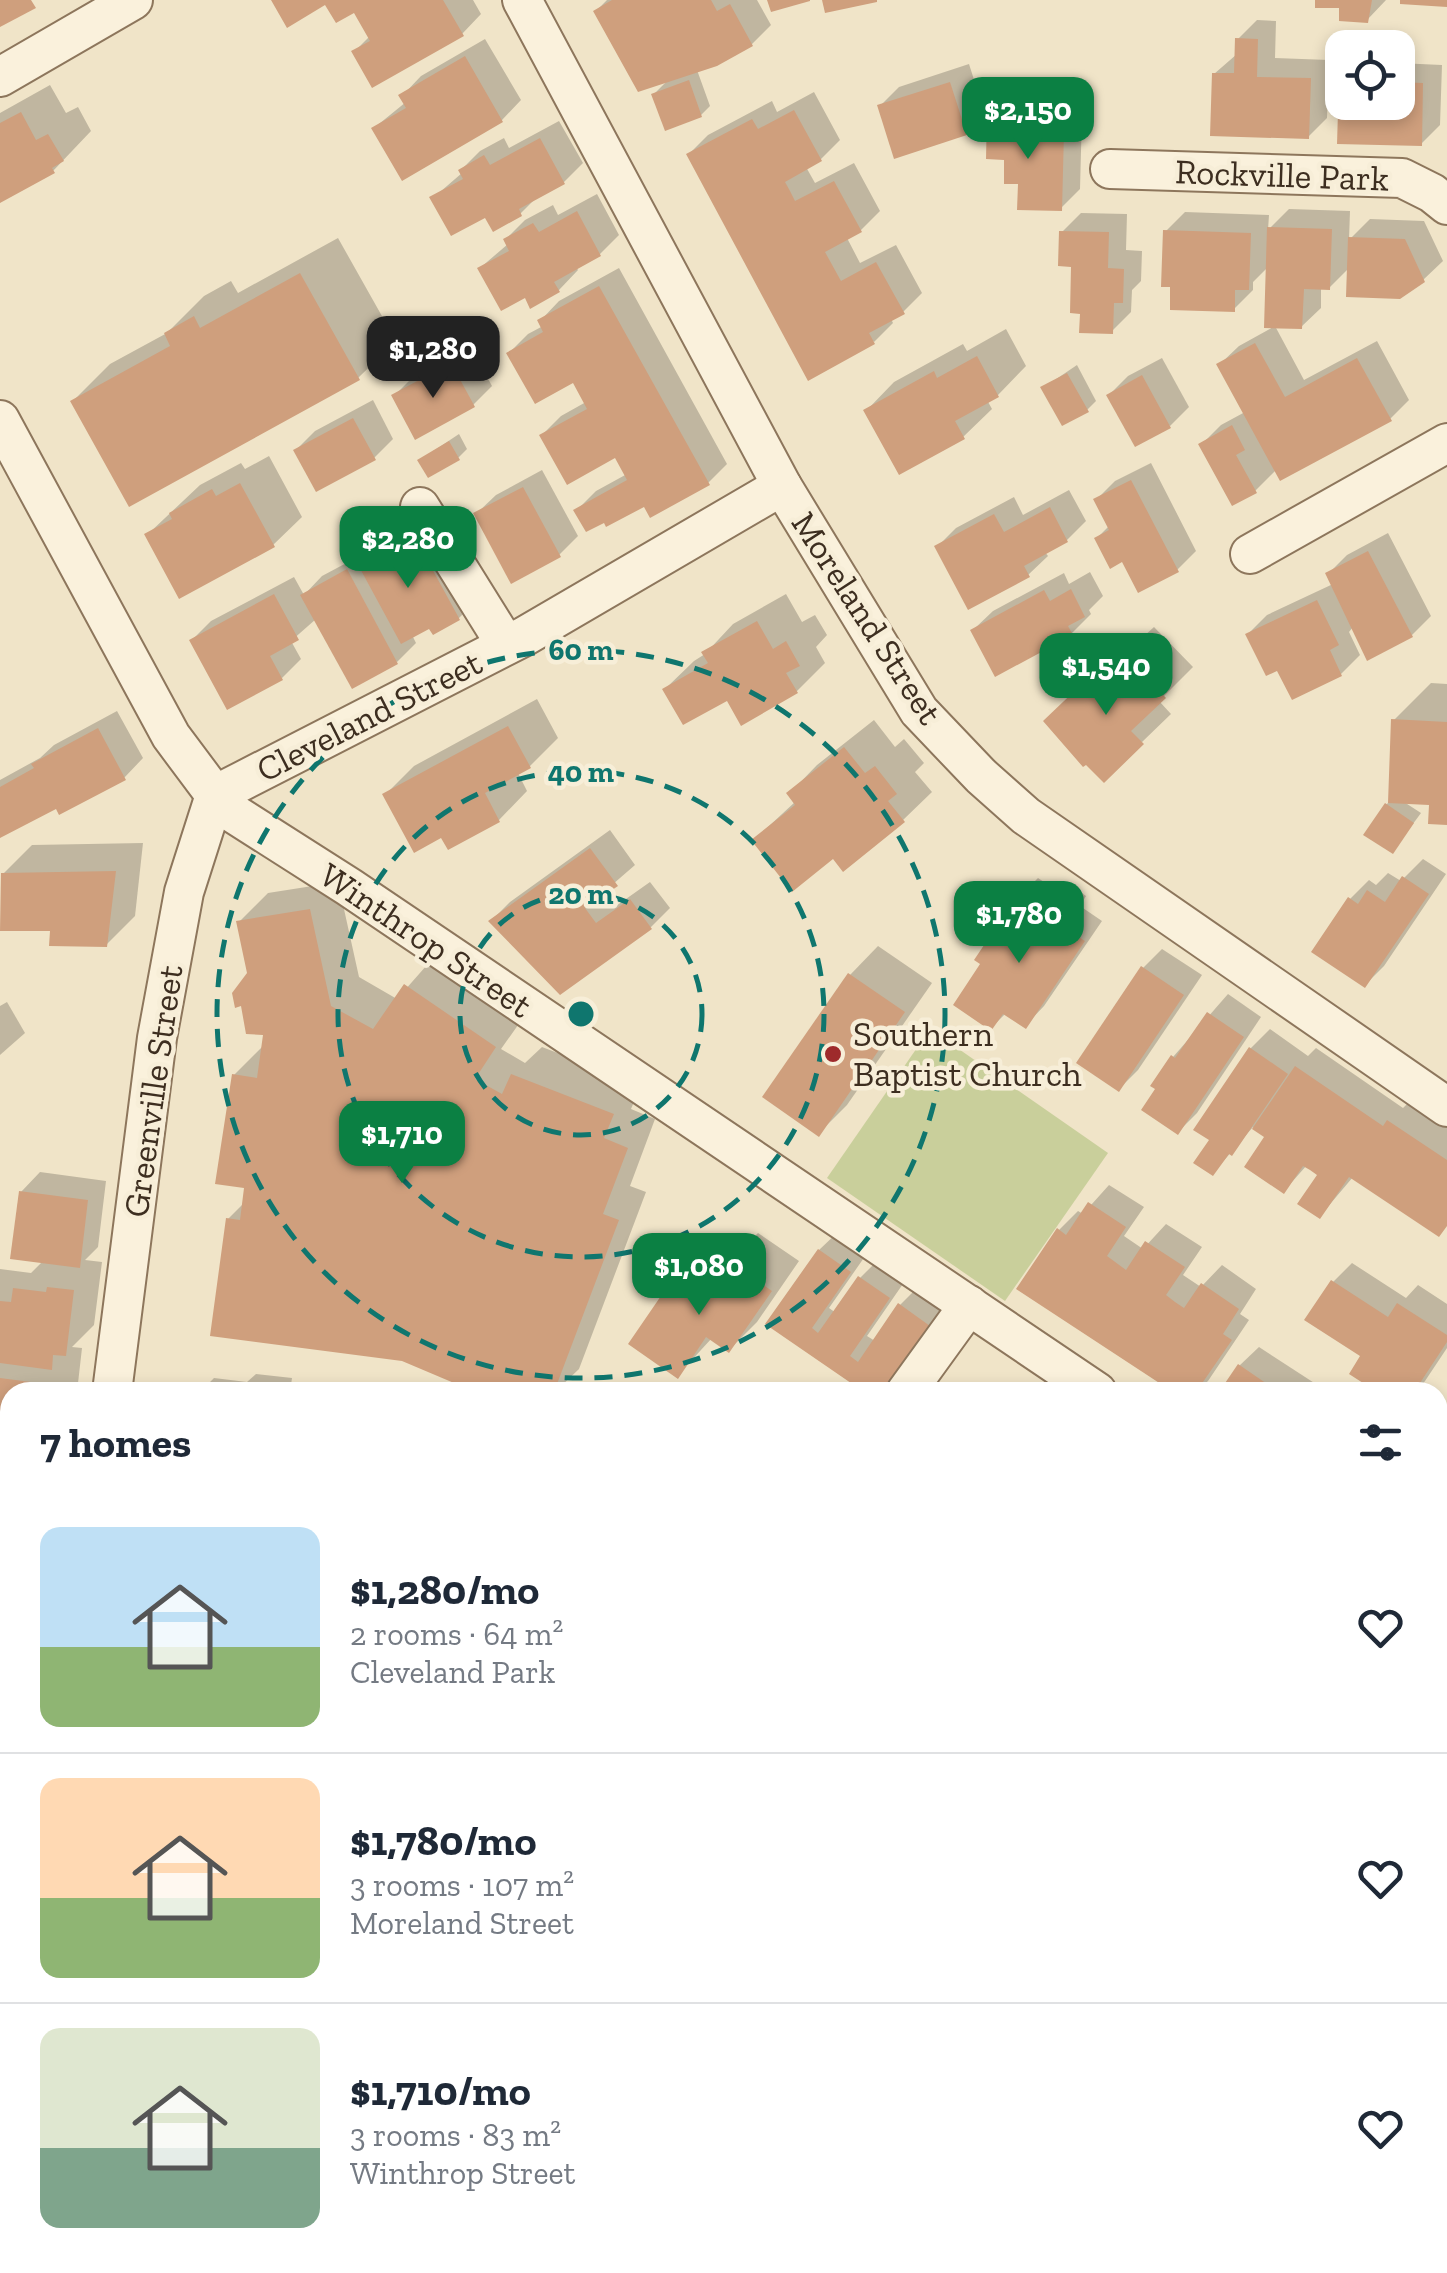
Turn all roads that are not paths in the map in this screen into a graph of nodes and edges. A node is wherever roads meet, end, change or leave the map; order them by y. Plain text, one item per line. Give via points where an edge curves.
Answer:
1 (133, 0) edge
2 (522, 0) edge
3 (0, 77) edge
4 (1110, 169) dead end
5 (1447, 206) edge
6 (0, 420) edge
7 (1447, 443) edge
8 (782, 486) junction
9 (420, 507) dead end
10 (1250, 554) dead end
11 (506, 645) junction
12 (216, 794) junction
13 (1447, 1108) edge
14 (969, 1305) junction
15 (113, 1382) edge
16 (913, 1382) edge
17 (1082, 1382) edge

1 - 3 street
2 - 8 street, Moreland Street
4 - 5 street, Rockville Park via 1402,178
6 - 12 street, Winthrop Street via 171,736
7 - 10 street
8 - 11 street, Cleveland Street
8 - 13 street, Moreland Street via 919,711 980,776 1026,816
9 - 11 street
11 - 12 street, Cleveland Street
12 - 14 street, Winthrop Street via 236,814
12 - 15 street, Greenville Street via 184,892 157,1038
14 - 16 street
14 - 17 street, Winthrop Street

